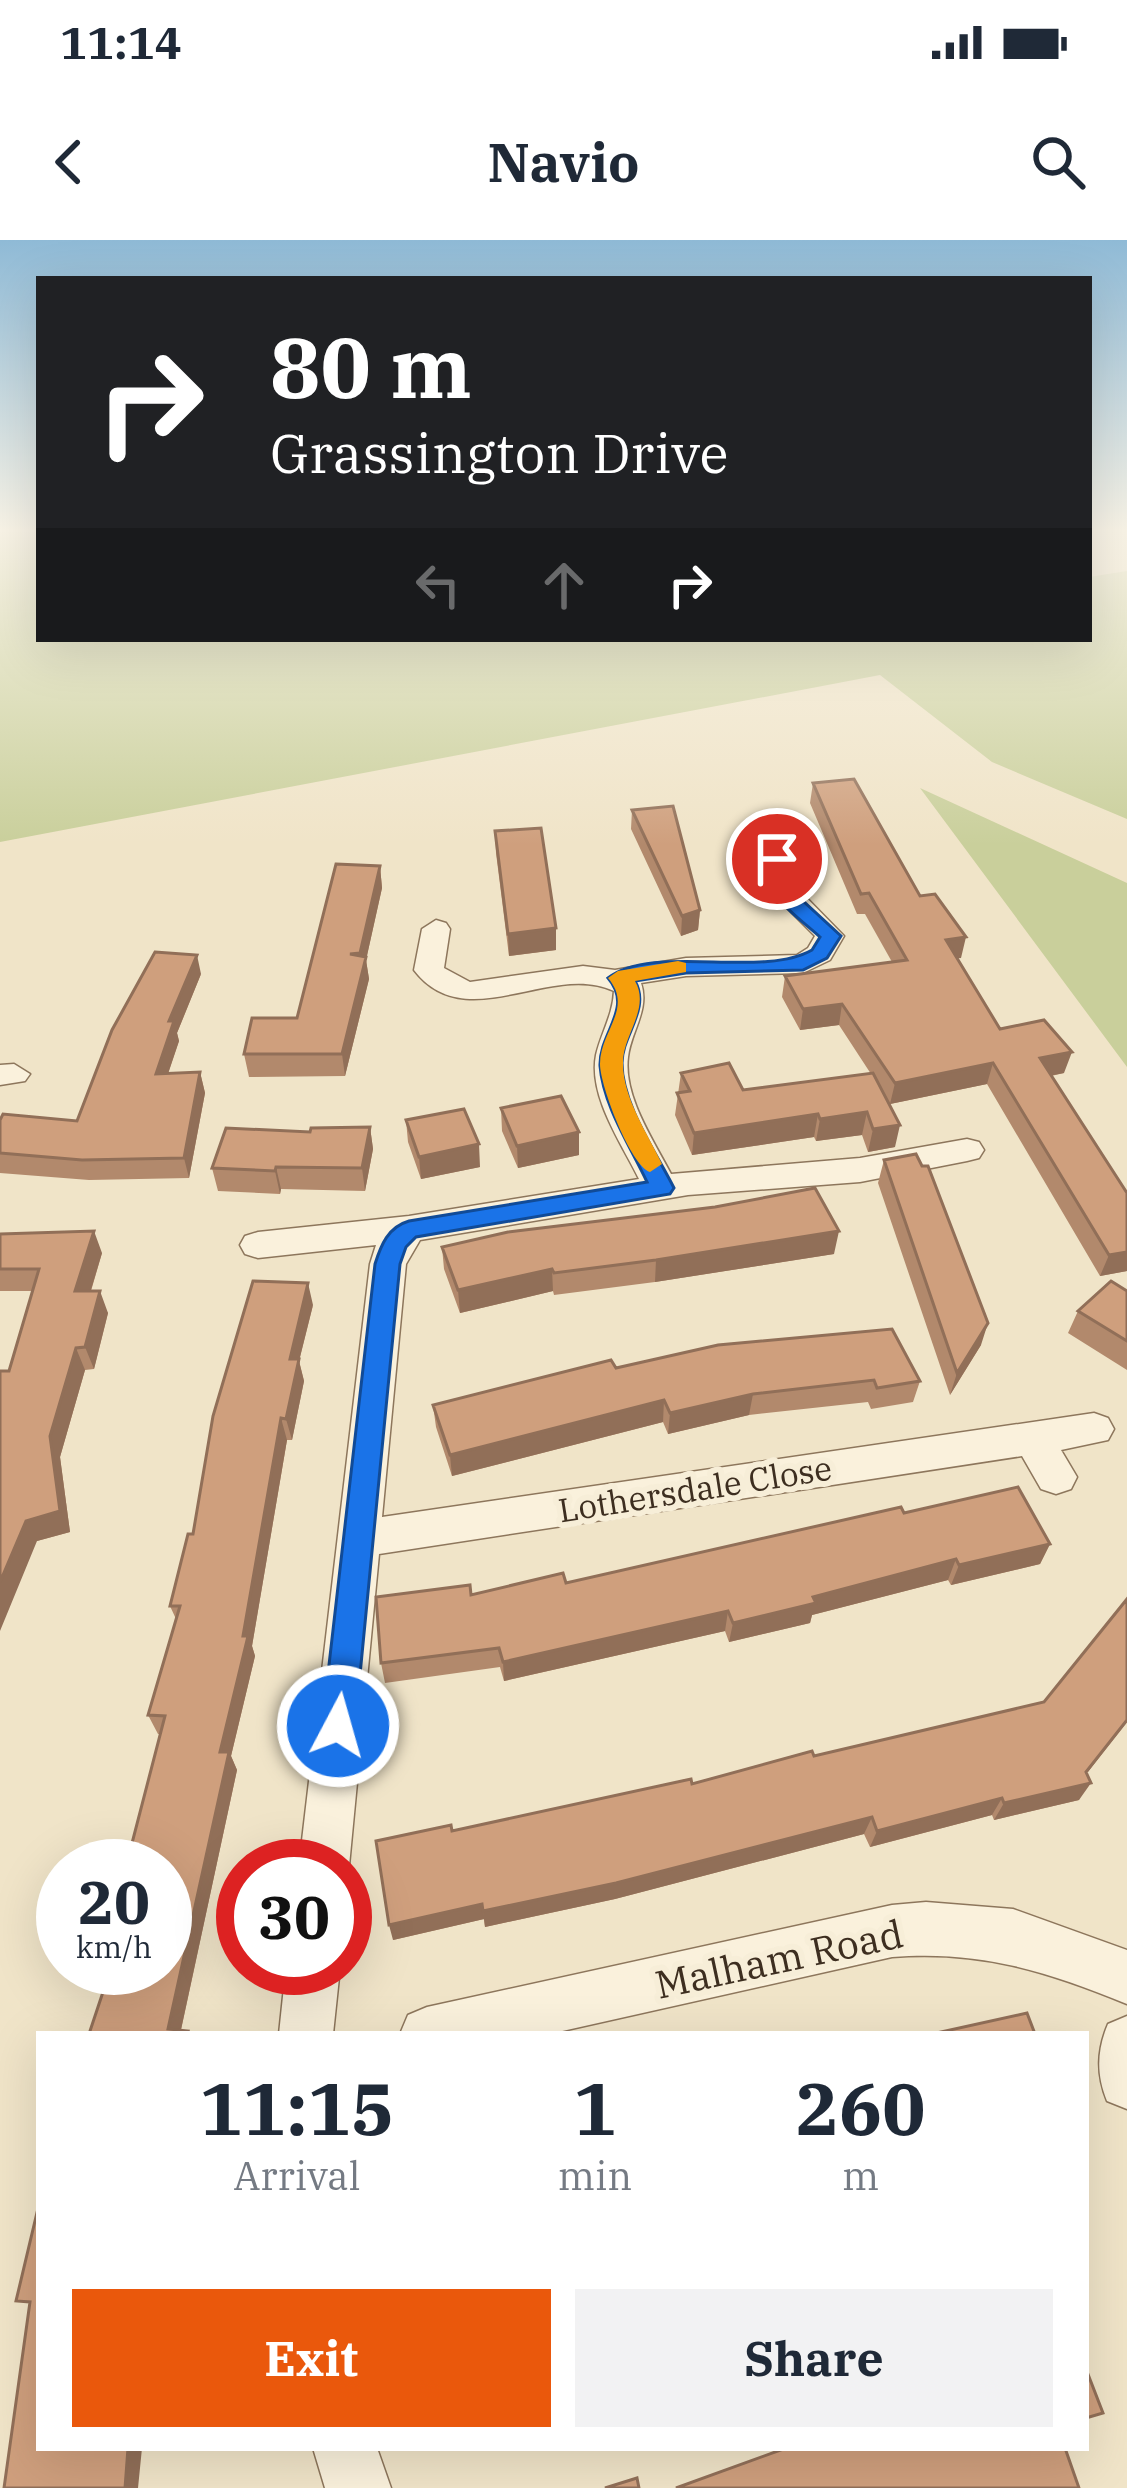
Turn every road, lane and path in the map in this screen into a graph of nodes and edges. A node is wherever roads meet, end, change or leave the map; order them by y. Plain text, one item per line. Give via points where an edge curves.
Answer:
1 (777, 859) dead end
2 (436, 929) dead end
3 (618, 978) junction
4 (968, 1150) dead end
5 (662, 1188) junction
6 (409, 1229) junction
7 (259, 1245) dead end
8 (1094, 1429) dead end
9 (1032, 1438) junction
10 (1056, 1477) dead end
11 (358, 1540) junction
12 (327, 1839) edge
13 (1127, 1977) edge
14 (310, 1995) edge
15 (306, 2031) edge
16 (441, 2031) edge
17 (1127, 2043) edge
18 (1127, 2081) edge
19 (346, 2451) edge
20 (358, 2488) edge

1 - 3 street via 780,890 830,936 820,954 781,968 686,967
2 - 3 street via 429,970 448,986
3 - 5 street via 631,1003 611,1060 615,1089
4 - 5 street via 860,1170
5 - 6 street
6 - 7 street
6 - 11 street via 388,1264
8 - 9 street, Lothersdale Close
9 - 10 street
9 - 11 street, Lothersdale Close
11 - 12 street
13 - 16 street, Malham Road via 1070,1952 952,1924
14 - 15 street
17 - 18 street
19 - 20 street

